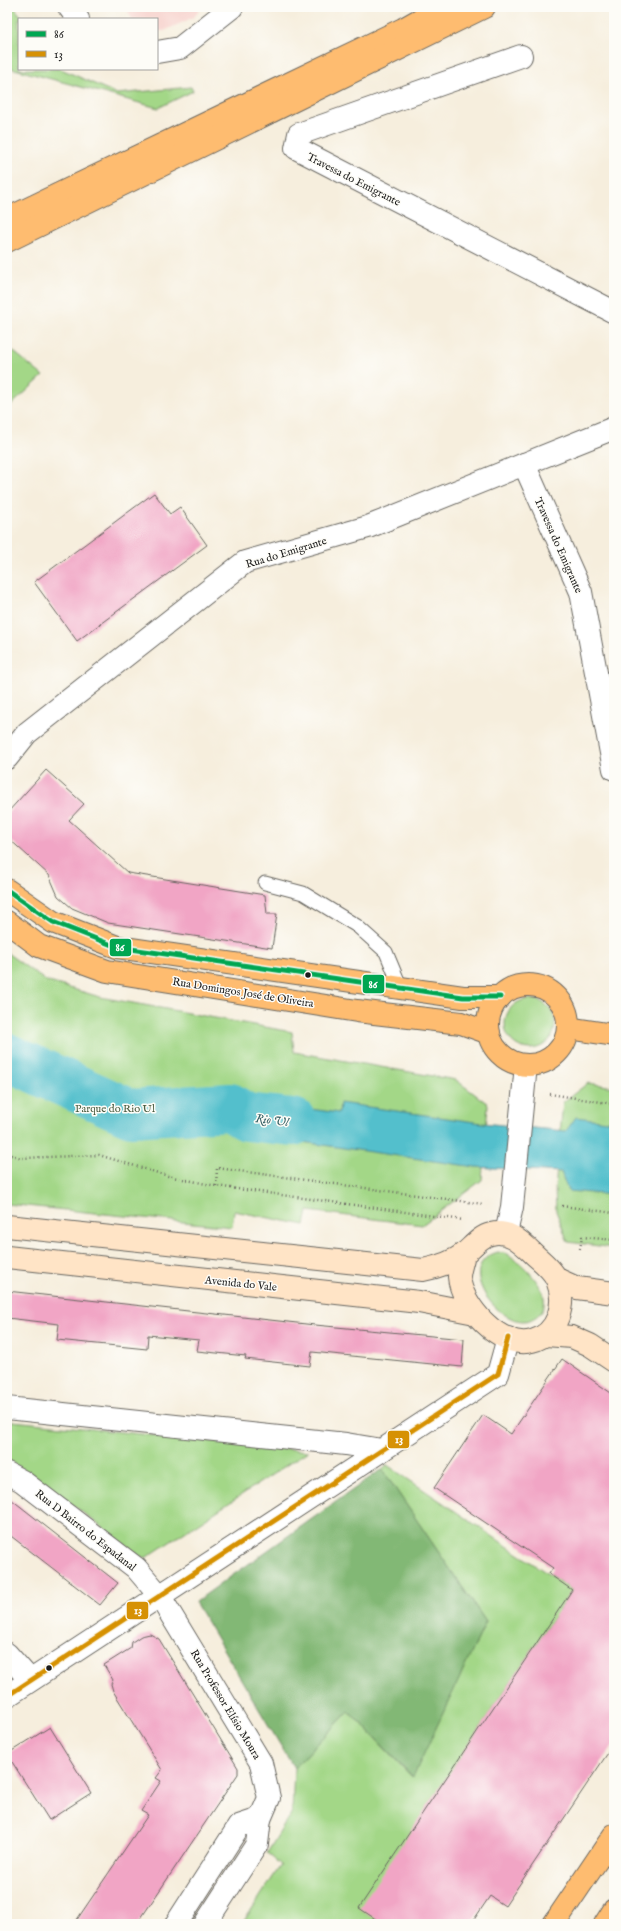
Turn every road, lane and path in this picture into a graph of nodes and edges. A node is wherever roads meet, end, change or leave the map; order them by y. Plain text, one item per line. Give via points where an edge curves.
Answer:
1 (69, 7) edge
2 (232, 7) edge
3 (442, 7) edge
4 (484, 7) edge
5 (77, 18) edge
6 (158, 52) edge
7 (521, 56) dead end
8 (7, 219) edge
9 (7, 241) edge
10 (614, 312) edge
11 (614, 428) edge
12 (524, 464) junction
13 (7, 758) edge
14 (614, 768) edge
15 (265, 883) dead end
16 (7, 890) edge
17 (7, 922) edge
18 (401, 988) junction
19 (500, 997) junction
20 (568, 1028) junction
21 (489, 1033) junction
22 (614, 1034) edge
23 (526, 1066) junction
24 (550, 1094) dead end
25 (614, 1104) edge
26 (7, 1154) edge
27 (216, 1186) junction
28 (483, 1204) dead end
29 (562, 1206) dead end
30 (614, 1213) edge
31 (468, 1221) dead end
32 (7, 1226) edge
33 (506, 1233) junction
34 (614, 1240) edge
35 (580, 1249) dead end
36 (464, 1253) junction
37 (7, 1257) edge
38 (557, 1279) junction
39 (614, 1293) edge
40 (475, 1312) junction
41 (546, 1335) junction
42 (508, 1338) junction
43 (614, 1361) edge
44 (7, 1408) edge
45 (382, 1450) junction
46 (7, 1473) edge
47 (159, 1595) junction
48 (7, 1654) edge
49 (30, 1680) junction
50 (7, 1696) edge
51 (260, 1819) junction
52 (614, 1835) edge
53 (614, 1910) edge
54 (176, 1924) edge
55 (205, 1924) edge
56 (554, 1924) edge
57 (605, 1924) edge

1 - 5 street
2 - 6 street via 180,48
3 - 8 main road
4 - 9 main road
7 - 10 street, Travessa do Emigrante via 299,134 296,148
11 - 12 street, Rua do Emigrante
12 - 13 street, Rua do Emigrante via 368,527 245,562 27,733
12 - 14 street, Travessa do Emigrante via 582,592
15 - 18 lane via 303,894 357,926 386,952
16 - 18 main road via 53,922 117,947
17 - 21 main road, Rua Domingos José de Oliveira via 38,946 108,971 357,1011 461,1023
18 - 19 main road via 463,997
19 - 20 main road via 511,989 524,985 538,986 551,992 561,1002 567,1014
19 - 21 main road via 492,1007 488,1020
20 - 22 main road
20 - 23 main road via 559,1051 550,1059
21 - 23 main road via 502,1056
23 - 33 street via 512,1207
24 - 25 path
26 - 27 path via 22,1158 99,1155 168,1176
27 - 28 path via 217,1168
27 - 31 path
29 - 30 path
32 - 36 main road via 423,1270 444,1265
33 - 36 main road via 491,1234
33 - 38 main road via 520,1240
34 - 35 path via 582,1237
36 - 40 main road via 459,1277 464,1295
37 - 40 main road, Avenida do Vale via 419,1302
38 - 39 main road via 577,1288
38 - 41 main road via 562,1300 558,1319
40 - 42 main road via 497,1333
41 - 42 main road via 531,1341 518,1342
41 - 43 main road via 572,1337
42 - 45 street via 498,1374
44 - 45 street
45 - 47 street
46 - 47 street, Rua D Bairro do Espadanal via 22,1481 136,1568
47 - 49 street
47 - 51 street, Rua Professor Elísio Moura via 261,1763 269,1798
48 - 49 street
49 - 50 street
51 - 54 street via 239,1826
51 - 55 street, Rua Professor Elísio Moura via 257,1844
52 - 56 main road
53 - 57 main road

